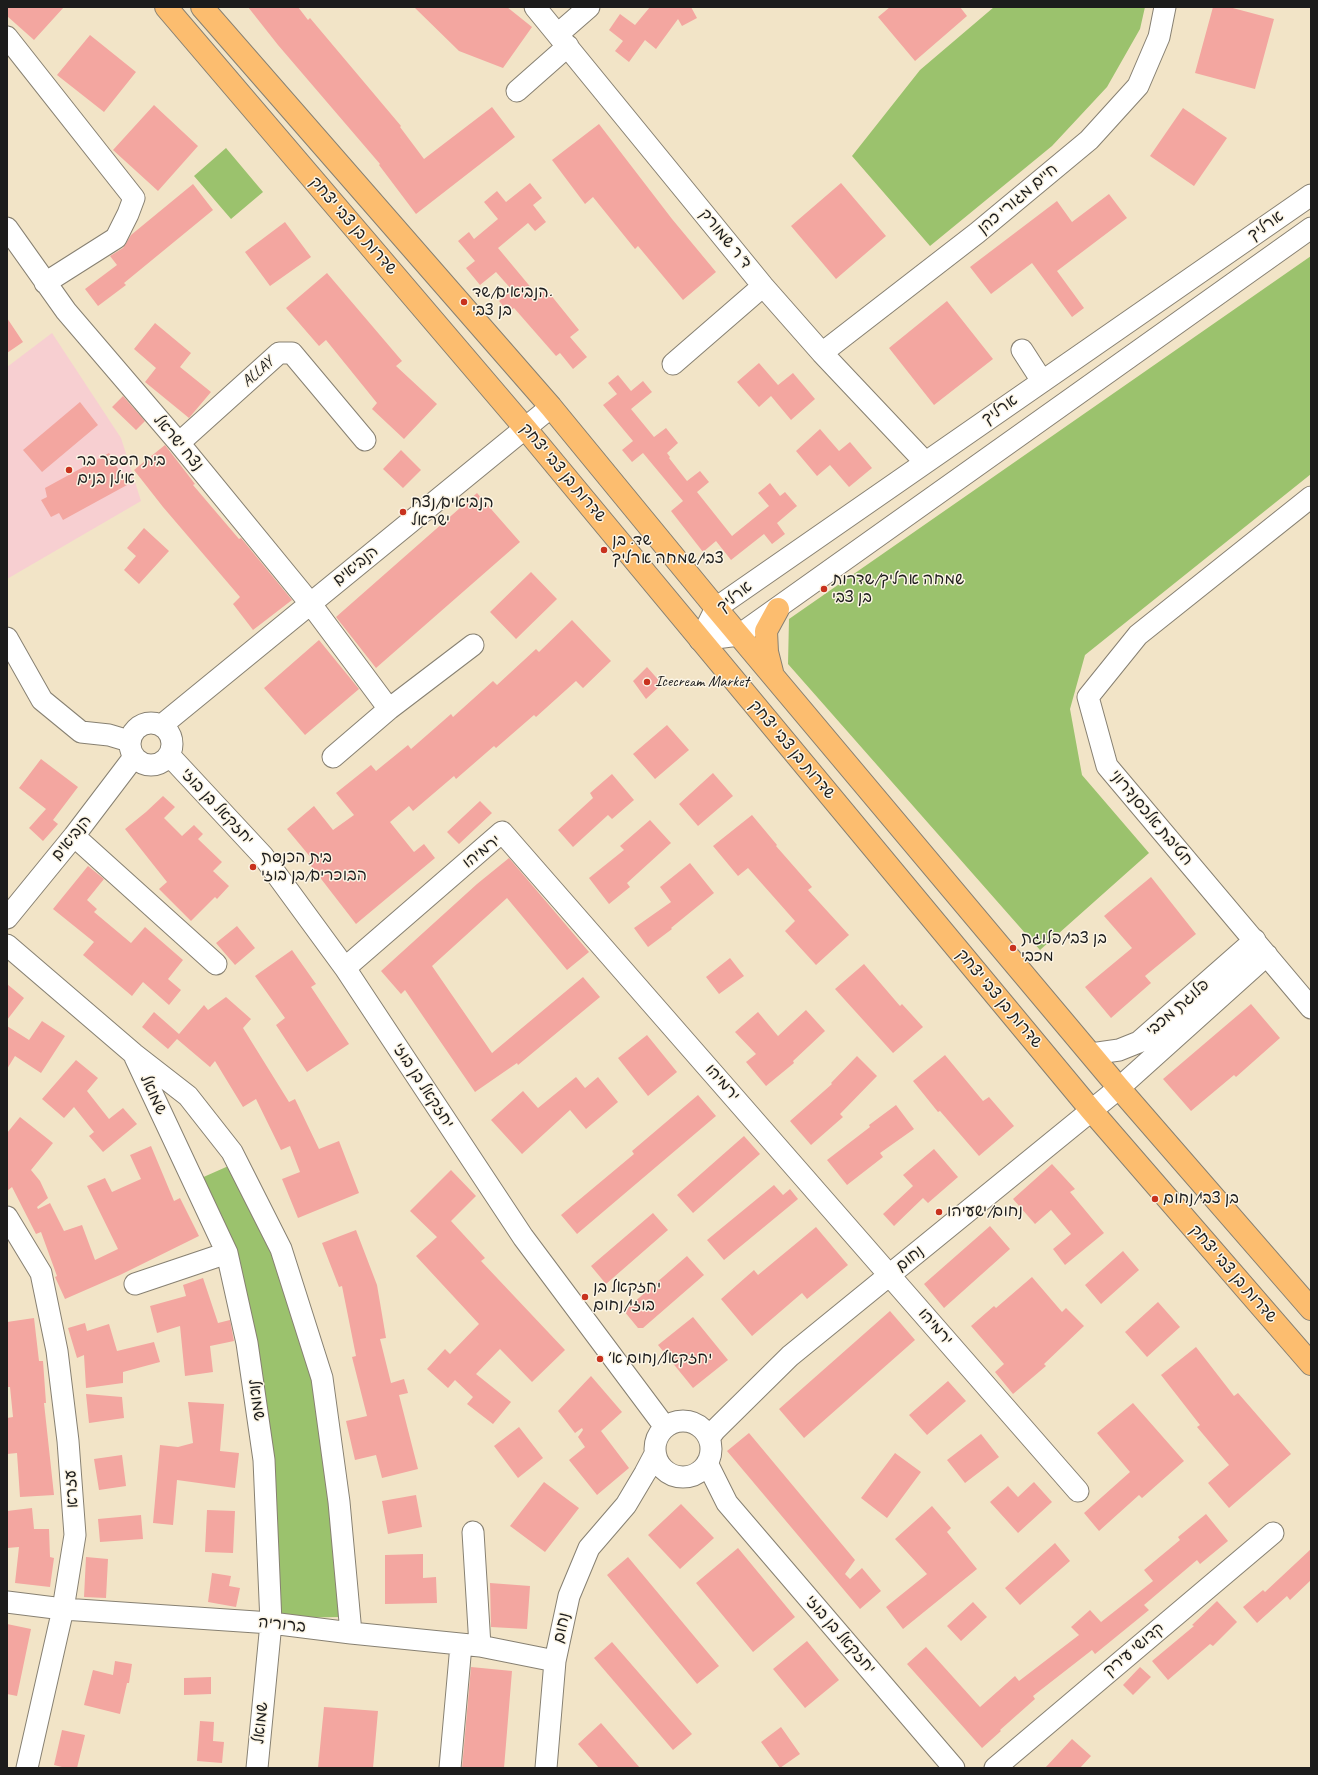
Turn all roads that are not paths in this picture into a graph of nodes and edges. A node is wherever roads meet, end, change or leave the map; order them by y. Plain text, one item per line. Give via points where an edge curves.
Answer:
1 (166, 7) edge
2 (202, 7) edge
3 (535, 7) edge
4 (589, 7) edge
5 (1165, 7) edge
6 (7, 37) edge
7 (563, 40) junction
8 (517, 91) dead end
9 (1311, 195) edge
10 (7, 228) edge
11 (1311, 228) edge
12 (45, 284) junction
13 (763, 286) junction
14 (1022, 350) dead end
15 (822, 353) junction
16 (673, 364) dead end
17 (1042, 380) junction
18 (551, 407) junction
19 (526, 428) junction
20 (365, 440) dead end
21 (179, 443) junction
22 (925, 462) junction
23 (1311, 497) edge
24 (310, 603) junction
25 (716, 608) junction
26 (778, 609) junction
27 (739, 635) junction
28 (7, 638) edge
29 (700, 640) junction
30 (473, 645) dead end
31 (772, 675) junction
32 (389, 709) junction
33 (162, 725) junction
34 (132, 749) junction
35 (169, 755) junction
36 (333, 757) dead end
37 (74, 836) junction
38 (7, 918) edge
39 (7, 945) edge
40 (1261, 948) junction
41 (216, 964) dead end
42 (345, 968) junction
43 (1311, 1008) edge
44 (134, 1054) junction
45 (1091, 1054) junction
46 (1119, 1088) junction
47 (1091, 1110) junction
48 (7, 1217) edge
49 (227, 1253) junction
50 (890, 1276) junction
51 (135, 1284) dead end
52 (1311, 1308) edge
53 (1311, 1364) edge
54 (665, 1427) junction
55 (709, 1438) junction
56 (655, 1454) junction
57 (707, 1463) junction
58 (678, 1475) junction
59 (1078, 1491) dead end
60 (727, 1503) junction
61 (626, 1504) junction
62 (473, 1532) dead end
63 (1273, 1533) dead end
64 (7, 1602) edge
65 (63, 1609) junction
66 (271, 1623) junction
67 (351, 1633) junction
68 (471, 1645) junction
69 (555, 1661) junction
70 (27, 1768) edge
71 (257, 1768) edge
72 (450, 1768) edge
73 (546, 1768) edge
74 (954, 1768) edge
75 (995, 1768) edge

1 - 19 main road, שדרות בן צבי יצחק
2 - 18 main road, שדרות בן צבי יצחק
3 - 7 street, ד"ר שמורק
4 - 7 street
5 - 15 street, חיים מגורי כהן via 1158,37 1138,86 1089,140 977,233
6 - 12 street via 134,198 116,238
7 - 8 street
7 - 13 street, ד"ר שמורק
9 - 17 street, ארליך
10 - 12 street, נצח ישראל
11 - 26 street, ארליך
12 - 21 street, נצח ישראל
13 - 15 street, ד"ר שמורק
13 - 16 street
14 - 17 street
15 - 22 street, ד"ר שמורק
17 - 22 street, ארליך
18 - 19 street, הנביאים
18 - 25 main road, שדרות בן צבי יצחק
19 - 24 street, הנביאים
19 - 29 main road, שדרות בן צבי יצחק
20 - 21 street, ALLAY via 292,353 280,353
21 - 24 street, נצח ישראל
22 - 25 street, ארליך
23 - 40 street, חטיבת אלכסנדרוני via 1138,636 1088,697 1107,766
24 - 32 street, נצח ישראל
24 - 33 street, הנביאים
25 - 27 main road, שדרות בן צבי יצחק
25 - 29 street, ארליך
26 - 27 street, ארליך
26 - 31 main road via 766,631
27 - 29 street, ארליך
27 - 31 main road, שדרות בן צבי יצחק
28 - 34 street via 42,700 81,732 109,735
29 - 47 main road, שדרות בן צבי יצחק
30 - 32 street
31 - 45 main road, שדרות בן צבי יצחק
32 - 36 street
33 - 34 street via 152,722 137,727 132,733
33 - 35 street via 172,738
34 - 35 street via 140,762 152,765 164,761
34 - 37 street, הנביאים
35 - 42 street, יחזקאל בן בוזי via 263,856
37 - 38 street, הנביאים
37 - 41 street
39 - 44 street, שמואל
40 - 43 street, חטיבת אלכסנדרוני
40 - 45 street, פלוגת מכבי via 1139,1042 1119,1050
40 - 46 street, פלוגת מכבי
42 - 50 street, ירמיהו via 502,832
42 - 54 street, יחזקאל בן בוזי via 522,1237
44 - 49 street, שמואל
44 - 67 street, שמואל via 188,1096 232,1152 281,1249 322,1378 339,1502
45 - 46 main road, שדרות בן צבי יצחק
46 - 47 street, נחום
46 - 52 main road, שדרות בן צבי יצחק
47 - 50 street, נחום
47 - 53 main road, שדרות בן צבי יצחק
48 - 65 street, עזרא via 41,1273 57,1351 68,1441 75,1535
49 - 51 street
49 - 66 street, שמואל via 248,1343 264,1460
50 - 55 street, נחום via 790,1356
50 - 59 street, ירמיהו
54 - 55 street via 681,1421 689,1422 704,1430
54 - 56 street via 656,1439
55 - 57 street via 711,1450
56 - 58 street via 657,1462
56 - 61 street, נחום
57 - 58 street via 699,1472
57 - 60 street, יחזקאל בן בוזי
58 - 60 street, יחזקאל בן בוזי
58 - 61 street, נחום
60 - 74 street, יחזקאל בן בוזי
61 - 69 street, נחום via 588,1548 569,1596
62 - 68 street
63 - 75 street, קדושי עירק
64 - 65 street, ברוריה
65 - 66 street, ברוריה
65 - 70 street, עזרא
66 - 67 street, ברוריה
66 - 71 street, שמואל
67 - 68 street, ברוריה
68 - 69 street, ברוריה
68 - 72 street
69 - 73 street, נחום

